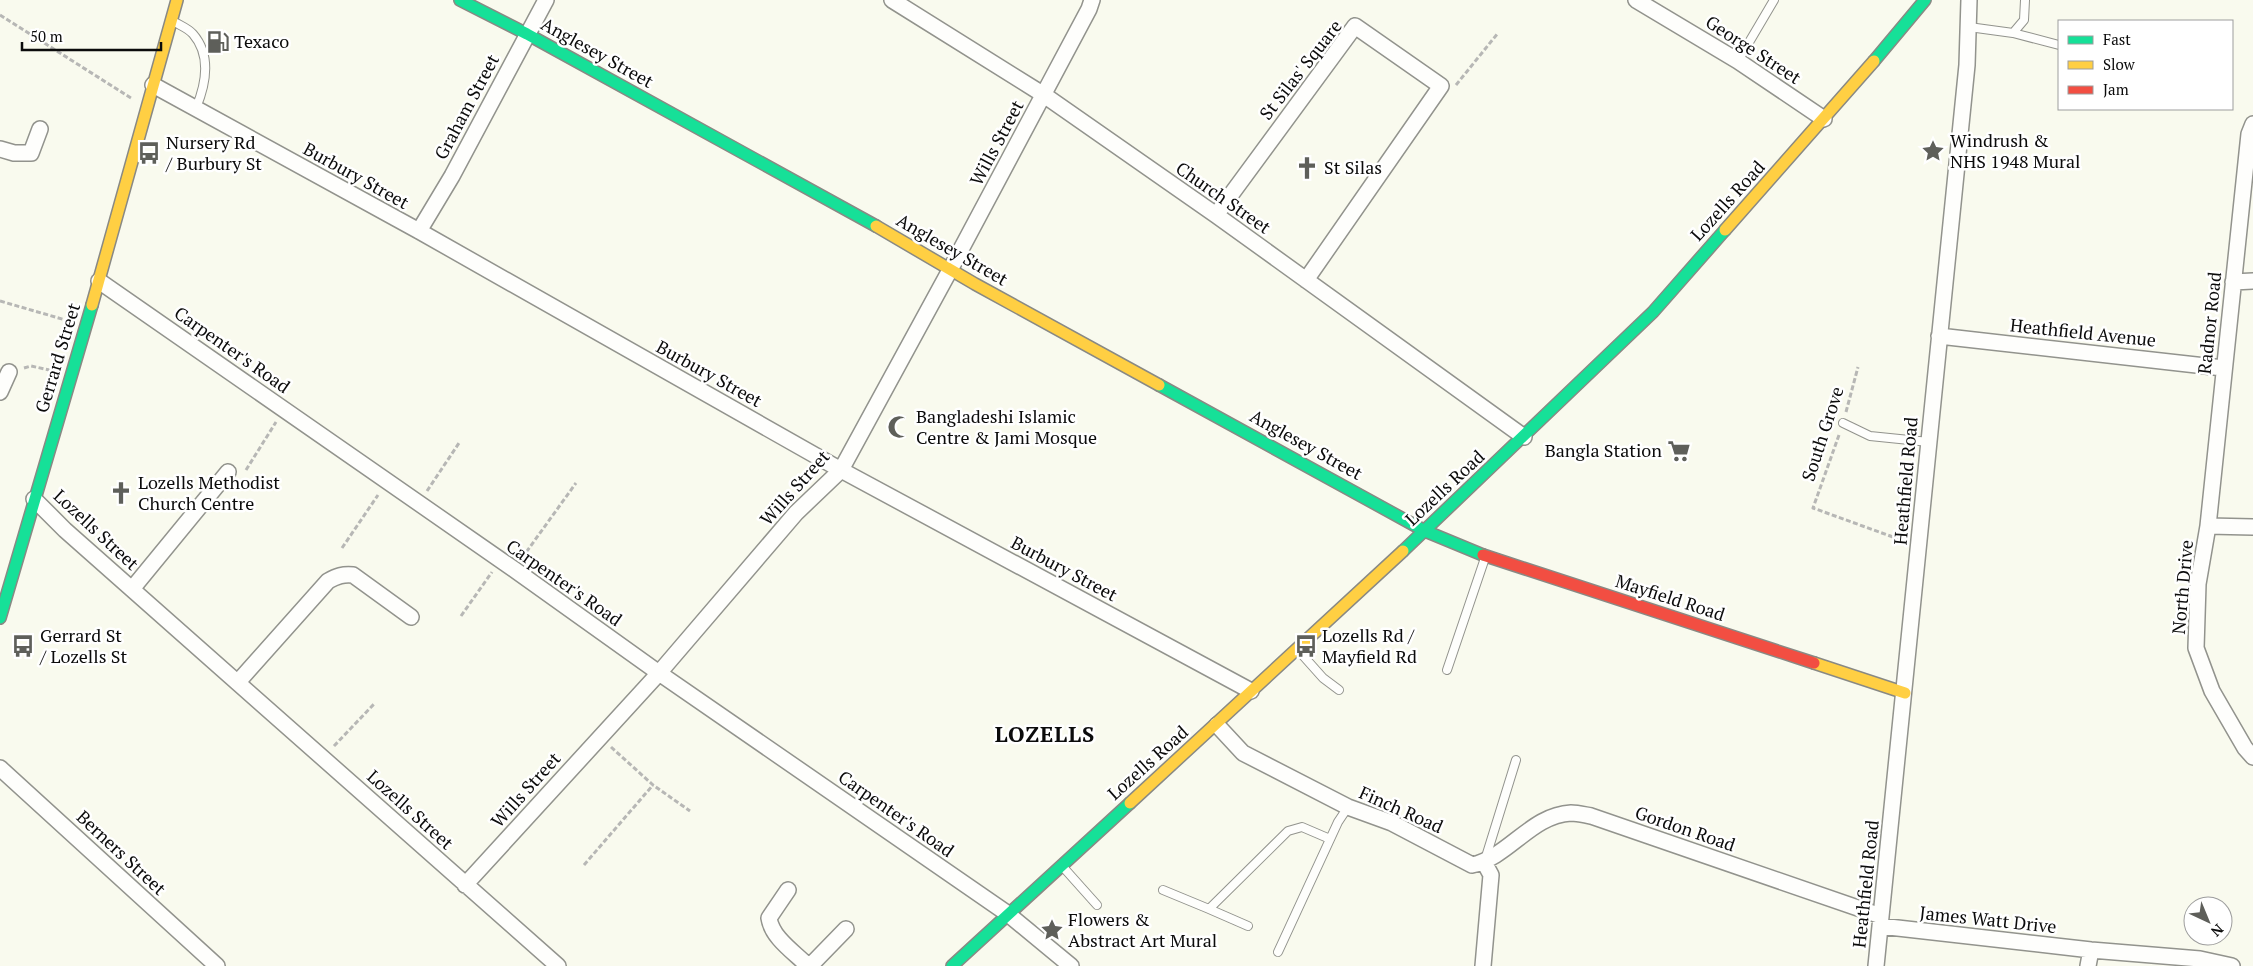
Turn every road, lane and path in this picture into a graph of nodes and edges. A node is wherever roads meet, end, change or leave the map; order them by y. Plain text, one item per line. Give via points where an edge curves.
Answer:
1 (177, 0) edge
2 (460, 0) edge
3 (546, 0) edge
4 (892, 0) edge
5 (1092, 0) edge
6 (1774, 0) edge
7 (1925, 0) edge
8 (1969, 0) edge
9 (2025, 0) edge
10 (1645, 2) edge
11 (0, 15) edge
12 (171, 20) junction
13 (1969, 27) junction
14 (1498, 33) dead end
15 (2013, 33) junction
16 (527, 34) junction
17 (2058, 45) edge
18 (1738, 61) junction
19 (153, 85) junction
20 (1435, 93) junction
21 (1044, 95) junction
22 (146, 107) junction
23 (196, 108) junction
24 (1824, 119) junction
25 (2253, 124) edge
26 (40, 129) dead end
27 (0, 149) edge
28 (1216, 215) junction
29 (419, 232) junction
30 (950, 270) junction
31 (1306, 280) junction
32 (99, 281) junction
33 (2253, 281) edge
34 (2233, 282) junction
35 (0, 301) edge
36 (86, 325) junction
37 (1939, 336) junction
38 (1858, 367) dead end
39 (2224, 368) junction
40 (9, 372) joint
41 (71, 375) junction
42 (0, 392) edge
43 (285, 410) junction
44 (1843, 423) junction
45 (1524, 437) junction
46 (1929, 442) junction
47 (459, 443) dead end
48 (246, 470) dead end
49 (841, 470) junction
50 (228, 472) dead end
51 (387, 482) junction
52 (576, 483) dead end
53 (34, 499) junction
54 (419, 505) junction
55 (2208, 526) junction
56 (2253, 527) edge
57 (1425, 531) junction
58 (1905, 541) dead end
59 (342, 548) dead end
60 (1485, 556) junction
61 (500, 561) junction
62 (515, 570) junction
63 (132, 589) junction
64 (461, 616) dead end
65 (411, 617) dead end
66 (0, 618) edge
67 (1296, 648) junction
68 (1447, 670) dead end
69 (659, 673) junction
70 (238, 682) junction
71 (1339, 690) dead end
72 (1250, 691) junction
73 (1905, 693) junction
74 (374, 704) dead end
75 (1216, 725) junction
76 (611, 747) dead end
77 (330, 750) dead end
78 (2253, 757) edge
79 (1516, 760) dead end
80 (0, 768) edge
81 (653, 785) junction
82 (1348, 807) junction
83 (690, 811) dead end
84 (1330, 840) junction
85 (1484, 862) junction
86 (584, 865) dead end
87 (1062, 865) junction
88 (465, 885) junction
89 (788, 890) dead end
90 (1163, 890) dead end
91 (1097, 905) dead end
92 (1209, 909) junction
93 (1008, 914) junction
94 (1881, 921) junction
95 (1248, 926) dead end
96 (846, 929) dead end
97 (2091, 950) junction
98 (1278, 952) dead end
99 (217, 966) edge
100 (558, 966) edge
101 (809, 966) edge
102 (952, 966) edge
103 (1071, 966) edge
104 (1484, 966) edge
105 (1876, 966) edge
106 (2088, 966) edge
107 (2232, 966) edge

1 - 12 main road, Gerrard Street
2 - 16 main road, Anglesey Street
3 - 16 street, Graham Street
4 - 21 street, Church Street
5 - 21 street, Wills Street
6 - 18 lane
7 - 24 main road, Lozells Road
8 - 13 street, Heathfield Road
9 - 15 lane via 2024,20
10 - 18 street, George Street
11 - 22 path
12 - 19 main road, Gerrard Street
12 - 23 lane via 192,32 206,65 204,87
13 - 15 lane
13 - 37 street, Heathfield Road
14 - 20 path via 1456,85
15 - 17 lane
16 - 29 street, Graham Street
16 - 30 main road, Anglesey Street
18 - 24 street, George Street
19 - 22 main road, Gerrard Street
19 - 23 street, Burbury Street
20 - 28 street, St Silas' Square via 1441,86 1355,26
20 - 31 street
21 - 28 street, Church Street
21 - 30 street, Wills Street
22 - 32 main road, Gerrard Street
23 - 29 street, Burbury Street
24 - 45 main road, Lozells Road via 1653,312
25 - 34 street, Radnor Road via 2249,134
26 - 27 street via 32,153
28 - 31 street, Church Street
29 - 49 street, Burbury Street
30 - 49 street, Wills Street
30 - 57 main road, Anglesey Street
31 - 45 street, Church Street
32 - 36 main road, Gerrard Street
32 - 43 street, Carpenter's Road
33 - 34 street
34 - 39 street, Radnor Road
35 - 36 path
36 - 41 main road, Gerrard Street
37 - 39 street, Heathfield Avenue
37 - 46 street, Heathfield Road
38 - 44 path, South Grove
39 - 55 street, Radnor Road
40 - 41 path via 31,366
40 - 42 street
41 - 53 main road, Gerrard Street
43 - 48 path
43 - 51 street, Carpenter's Road
44 - 46 lane via 1870,436
44 - 58 path, South Grove via 1813,508
45 - 57 main road, Lozells Road
46 - 73 street, Heathfield Road
47 - 54 path
49 - 69 street, Wills Street via 796,513
49 - 72 street, Burbury Street
50 - 63 street, Lozells Street
51 - 54 street, Carpenter's Road
51 - 59 path
52 - 62 path
53 - 63 street, Lozells Street via 64,530
53 - 66 main road, Gerrard Street
54 - 61 street, Carpenter's Road
55 - 56 street
55 - 78 street, North Drive via 2198,584 2196,648 2212,691
57 - 60 main road, Mayfield Road
57 - 67 main road, Lozells Road
60 - 68 lane
60 - 73 main road, Mayfield Road
61 - 62 street, Carpenter's Road
61 - 64 path
62 - 69 street, Carpenter's Road
63 - 70 street, Lozells Street
65 - 70 street via 353,575 336,576 328,580
67 - 71 lane via 1323,678
67 - 72 main road, Lozells Road
69 - 88 street, Wills Street
69 - 93 street, Carpenter's Road
70 - 88 street, Lozells Street
72 - 75 main road, Lozells Road
73 - 94 street, Heathfield Road
74 - 77 path
75 - 82 street, Finch Road via 1243,753
75 - 87 main road, Lozells Road
76 - 81 path
79 - 85 lane
80 - 99 street, Berners Street
81 - 83 path
81 - 86 path
82 - 84 lane
82 - 85 street, Finch Road via 1392,823 1472,864
84 - 92 lane via 1302,827 1288,831
84 - 98 lane
85 - 94 street, Gordon Road via 1526,830 1554,816 1572,813 1591,816
85 - 104 street via 1491,875
87 - 91 lane
87 - 93 main road, Lozells Road
88 - 100 street, Lozells Street
89 - 101 street via 769,918 770,925
90 - 92 lane
92 - 95 lane
93 - 102 main road, Lozells Road
93 - 103 street, Carpenter's Road
94 - 97 street, James Watt Drive
94 - 105 street, Heathfield Road
96 - 101 street
97 - 106 street
97 - 107 street, James Watt Drive via 2200,959

